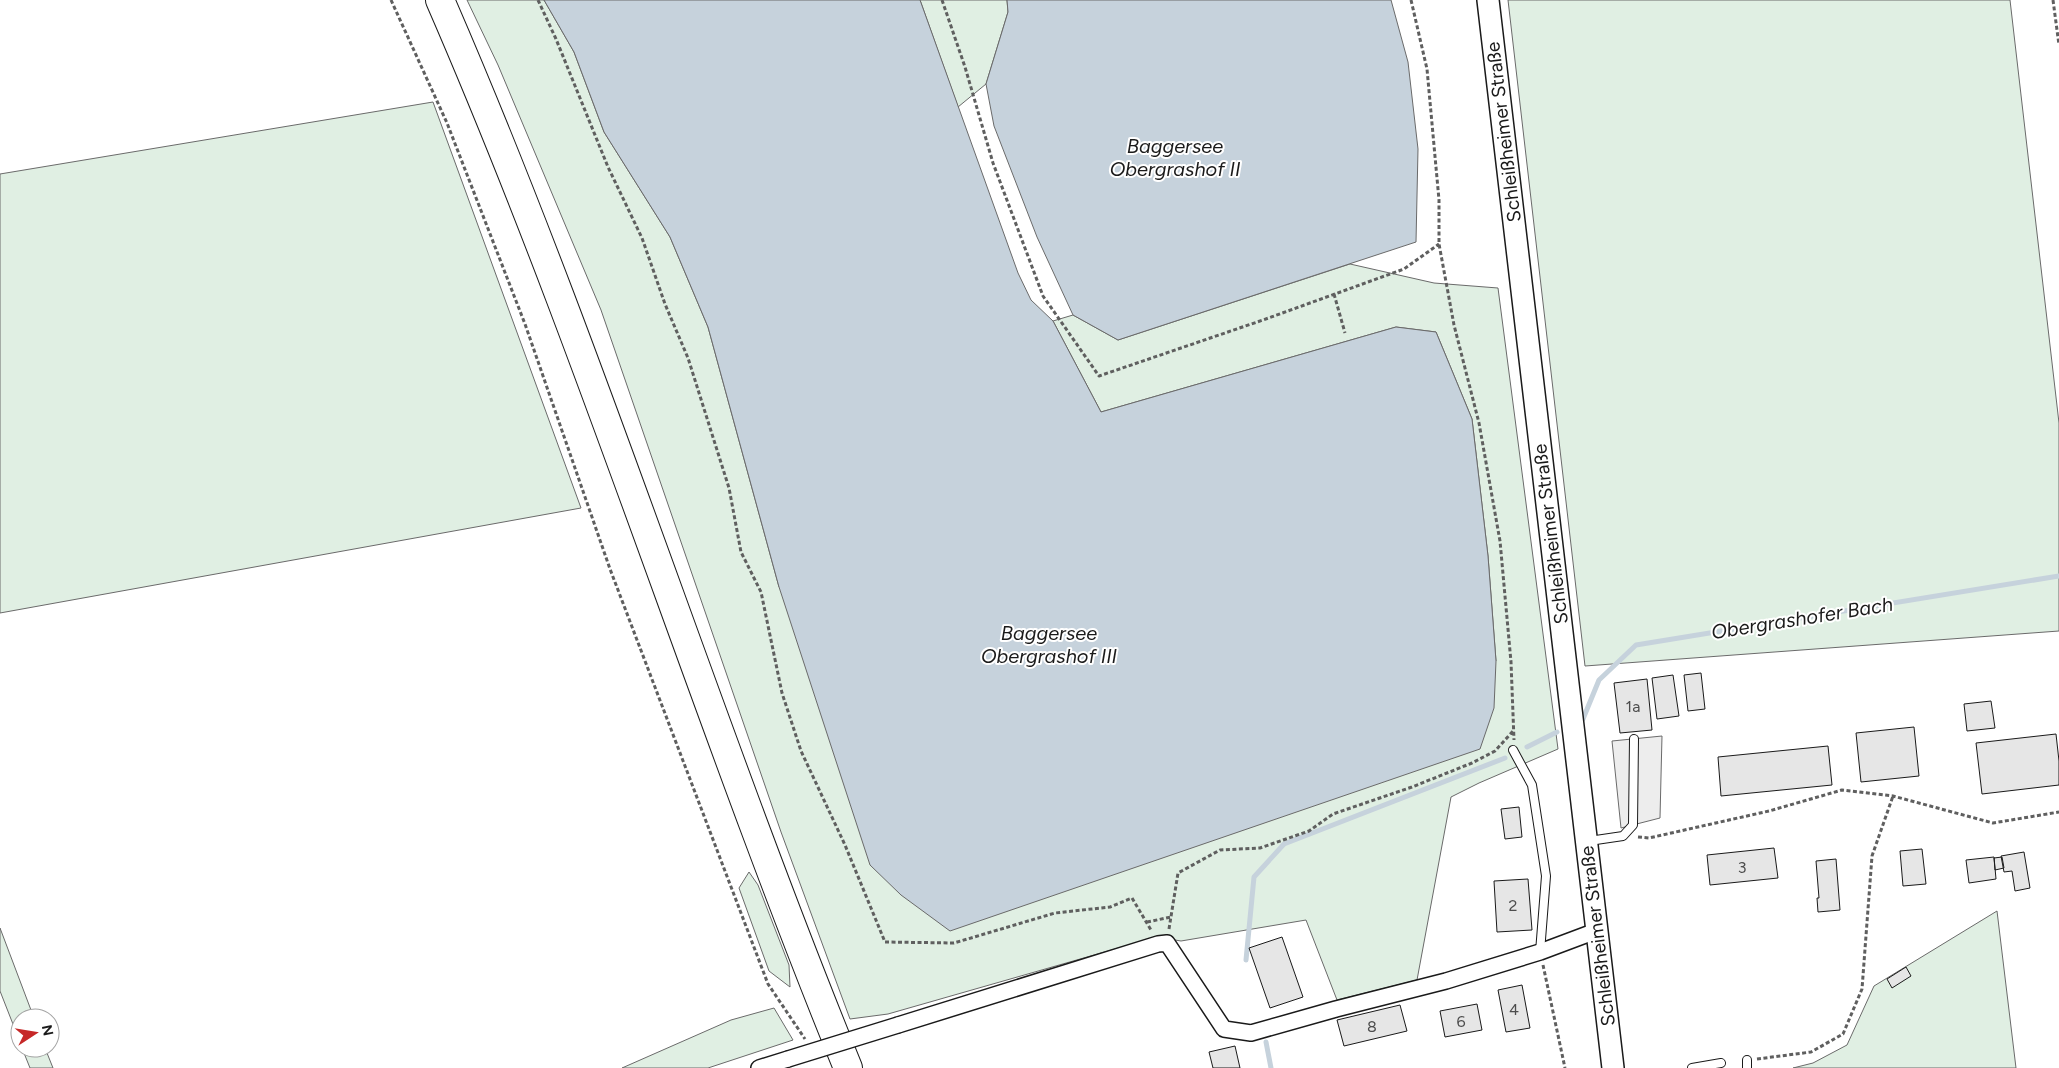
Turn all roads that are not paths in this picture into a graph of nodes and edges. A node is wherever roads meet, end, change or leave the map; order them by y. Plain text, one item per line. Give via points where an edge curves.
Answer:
1 (440, 0) edge
2 (1488, 0) edge
3 (1634, 739) dead end
4 (1513, 750) road end
5 (1585, 841) junction
6 (1596, 931) junction
7 (1540, 952) junction
8 (1720, 1064) dead end
9 (759, 1068) edge
10 (848, 1068) edge
11 (1613, 1068) edge
12 (1692, 1068) edge

1 - 10 highway via 570,322 760,842
2 - 5 main road, Schleißheimer Straße
3 - 5 lane via 1633,825 1623,836
4 - 7 lane via 1532,785 1546,876
5 - 6 main road, Schleißheimer Straße
6 - 7 street
6 - 11 main road, Schleißheimer Straße
7 - 9 street, bridge via 1446,981 1251,1033 1224,1029 1163,943
8 - 12 lane

